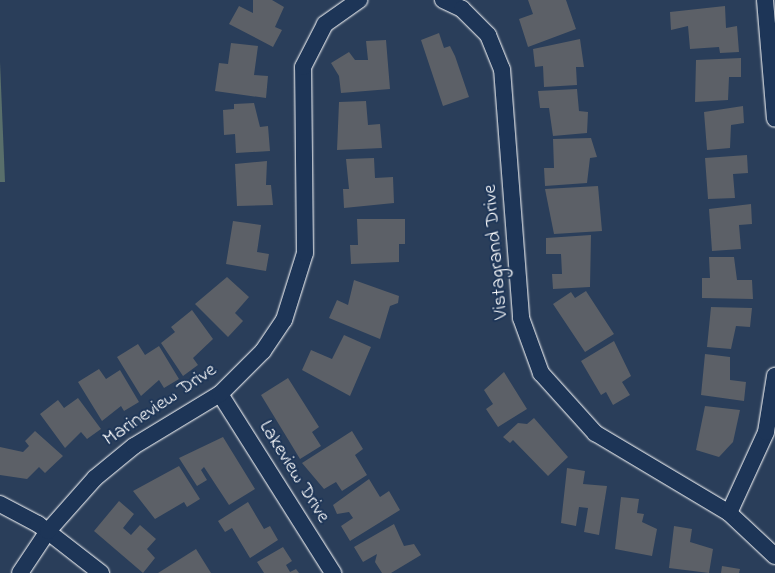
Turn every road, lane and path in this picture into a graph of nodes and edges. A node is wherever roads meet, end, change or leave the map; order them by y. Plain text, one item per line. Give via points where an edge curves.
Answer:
1 (443, 0) edge
2 (765, 0) edge
3 (353, 4) edge
4 (774, 95) edge
5 (775, 119) edge
6 (775, 376) edge
7 (220, 394) junction
8 (0, 504) edge
9 (728, 513) junction
10 (48, 531) junction
11 (775, 556) edge
12 (20, 573) edge
13 (101, 573) edge
14 (333, 573) edge

1 - 9 street, Vistagrand Drive via 462,10 488,35 502,69 521,318 541,373 595,433
2 - 4 street
3 - 7 street, Marineview Drive via 326,24 302,67 306,229 298,282 284,320 263,351
4 - 5 street
6 - 9 street via 766,432
7 - 10 street, Marineview Drive via 117,458
7 - 14 street, Lakeview Drive
8 - 10 street
9 - 11 street, Vistagrand Drive
10 - 12 street, Marineview Drive
10 - 13 street

